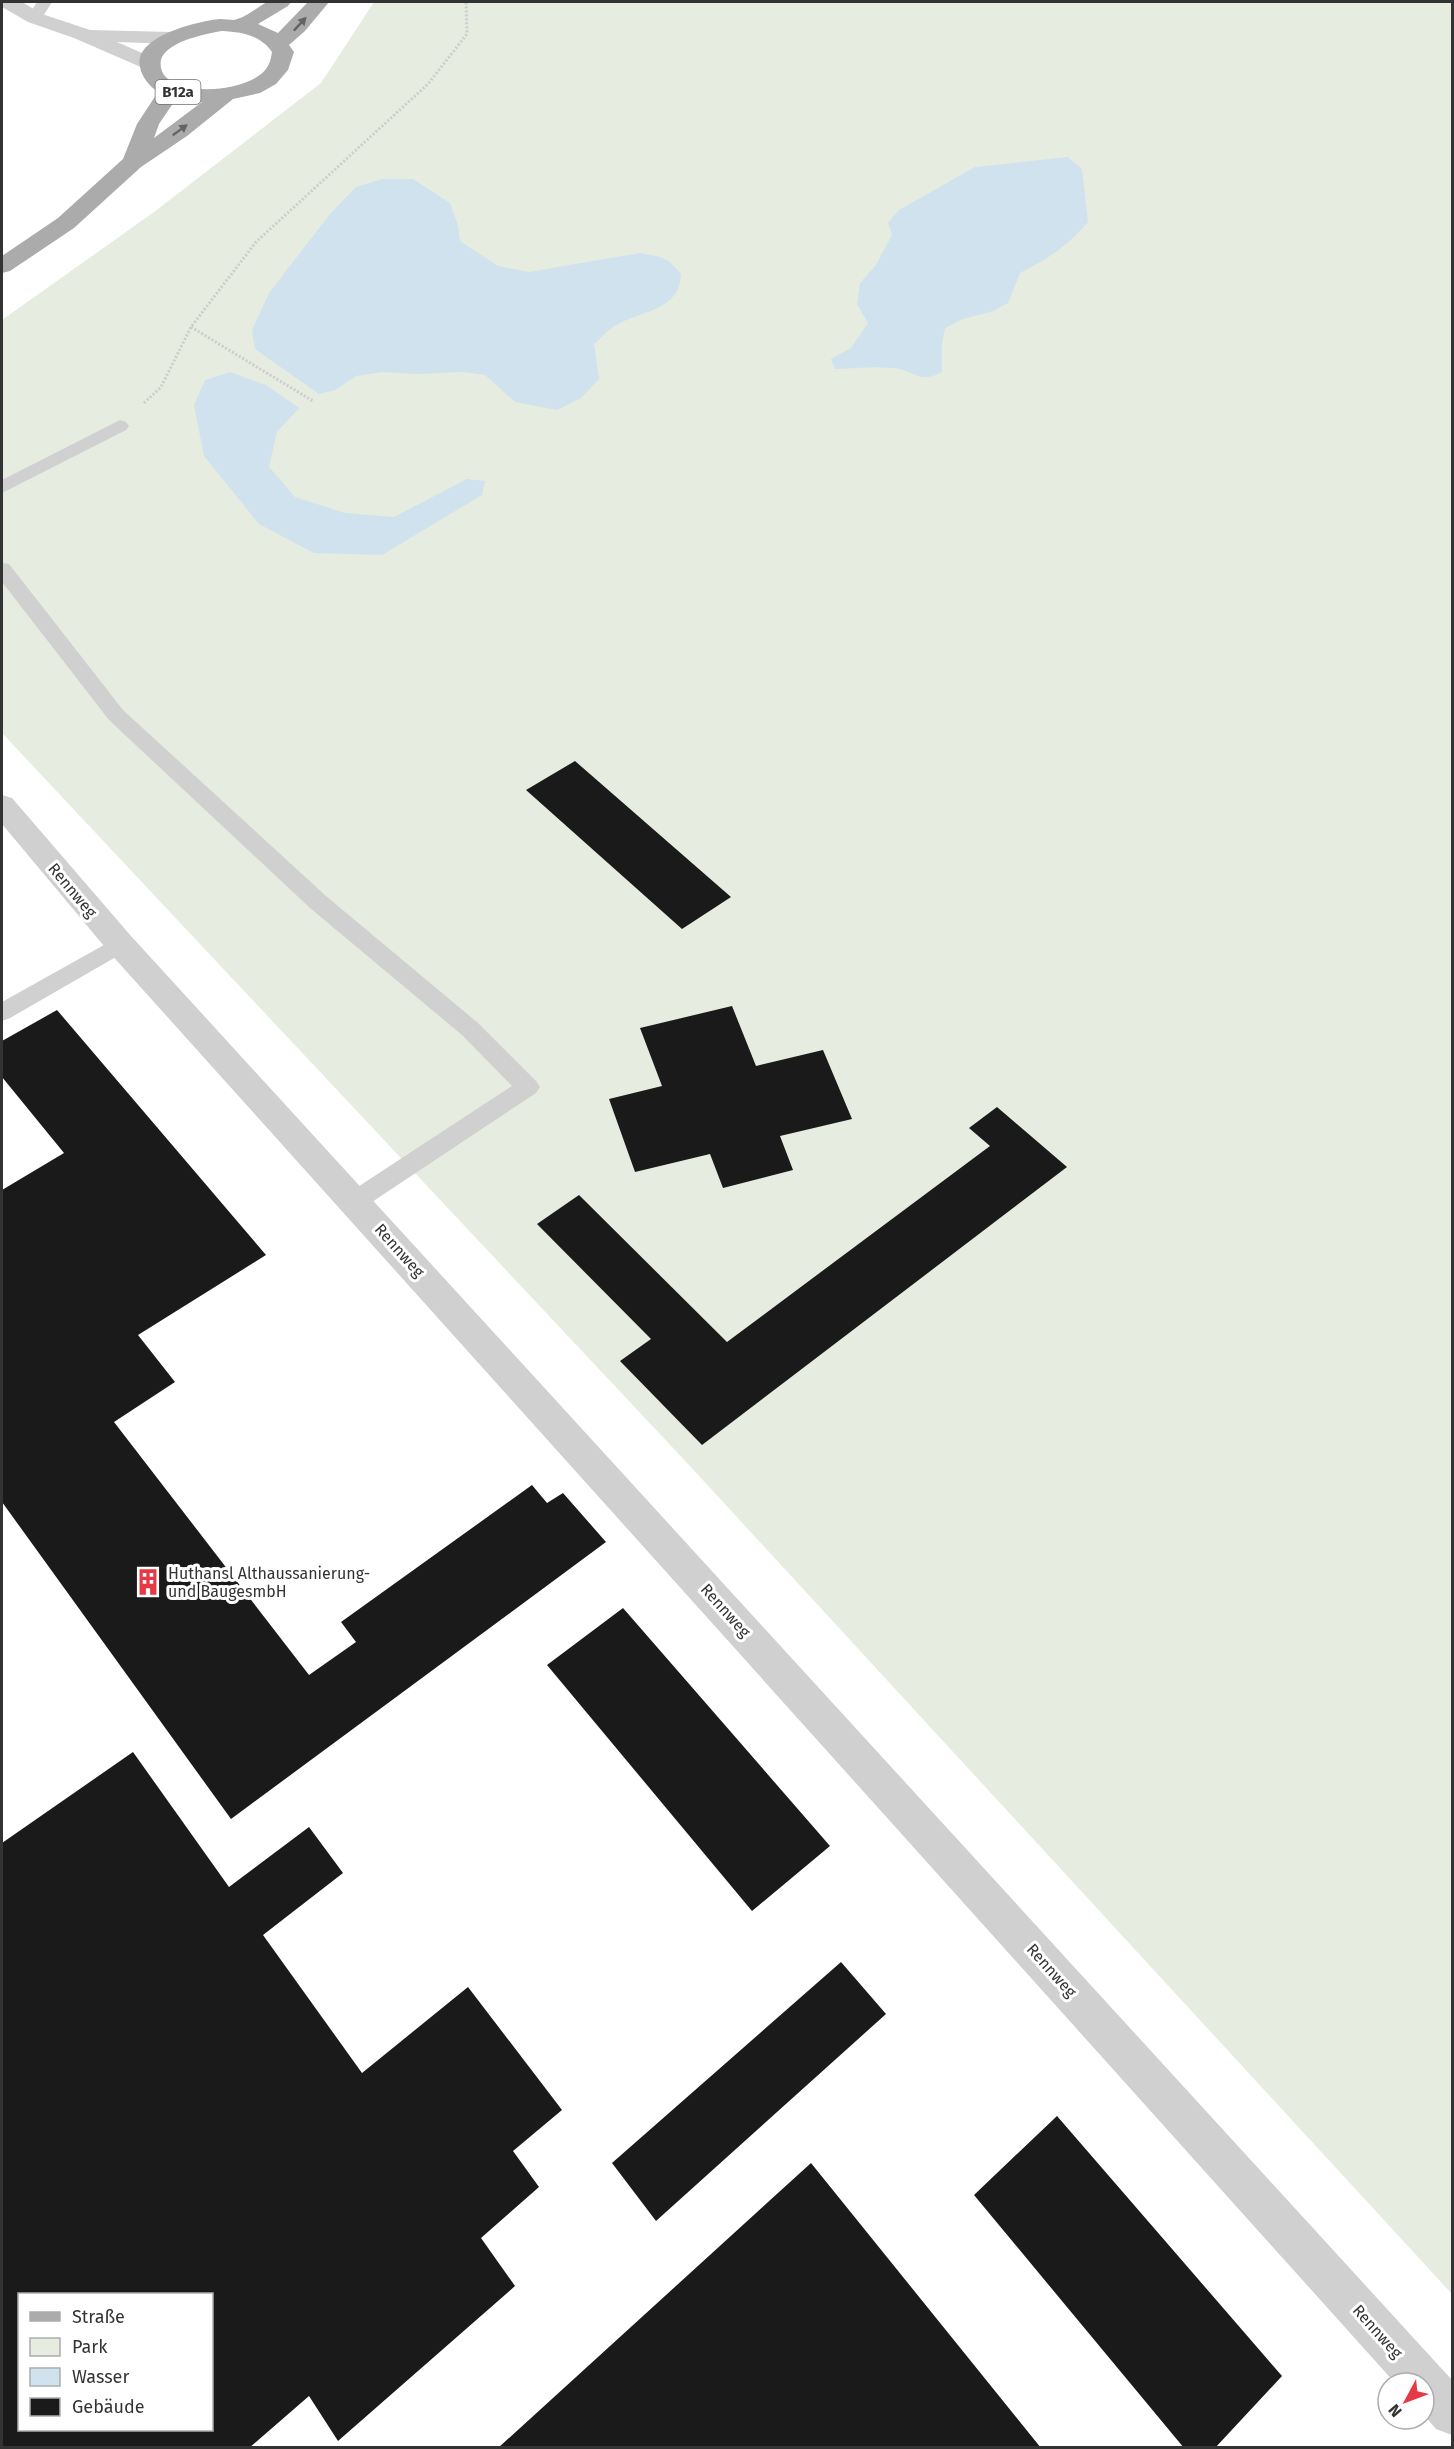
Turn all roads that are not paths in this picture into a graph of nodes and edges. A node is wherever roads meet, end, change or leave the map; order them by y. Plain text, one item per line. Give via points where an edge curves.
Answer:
1 (8, 2) edge
2 (282, 2) edge
3 (319, 2) edge
4 (40, 10) edge
5 (239, 26) junction
6 (81, 34) junction
7 (172, 38) junction
8 (278, 44) junction
9 (150, 65) junction
10 (171, 89) junction
11 (225, 95) junction
12 (133, 162) junction
13 (2, 266) edge
14 (120, 426) road end
15 (2, 487) edge
16 (2, 568) edge
17 (2, 805) edge
18 (120, 945) junction
19 (2, 1012) edge
20 (355, 1201) junction
21 (1452, 2413) edge

1 - 4 street
2 - 5 main road, B12a
8 -> 3 main road
4 - 6 street
5 - 7 main road, B12a via 204,27
5 - 8 main road, B12a via 256,30
6 - 7 street
6 - 9 street
7 - 9 main road, B12a via 153,55
8 - 11 main road, B12a via 283,52 278,70 257,86
9 - 10 main road, B12a via 159,83
10 - 11 main road, B12a via 196,96
10 - 12 main road, B12a via 148,124
12 -> 11 main road, B12a
12 - 13 main road, B12a via 66,223
14 - 15 lane
16 - 20 lane via 116,715 318,902 470,1029 528,1087
17 - 18 street, Rennweg
18 - 19 lane
18 - 20 street, Rennweg
20 - 21 street, Rennweg

